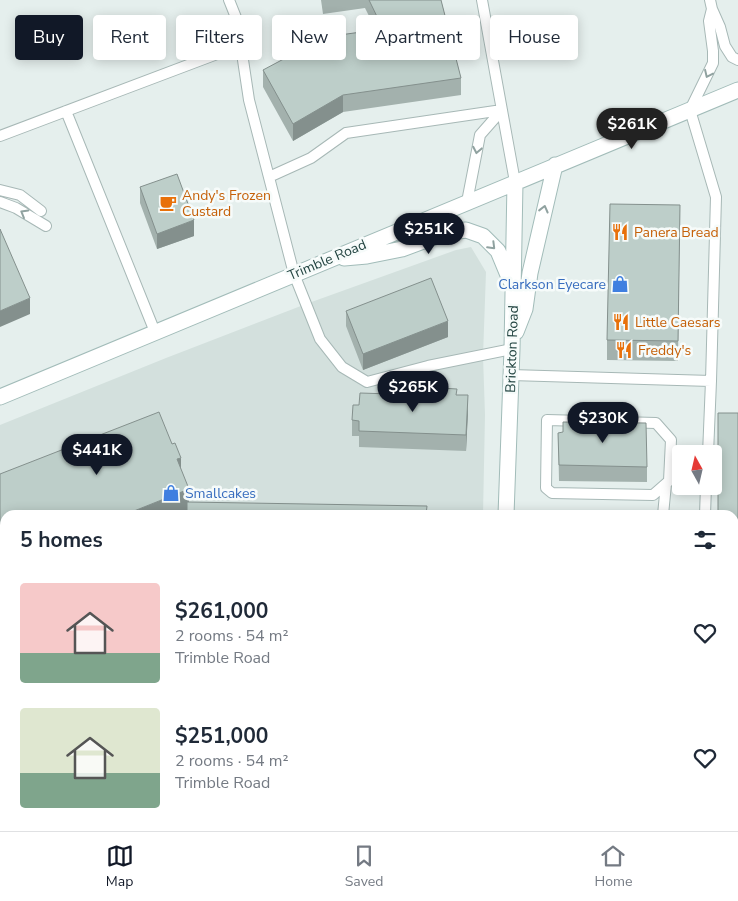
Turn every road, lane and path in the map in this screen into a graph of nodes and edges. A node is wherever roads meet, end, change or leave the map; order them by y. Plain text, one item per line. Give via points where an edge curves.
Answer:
1 (229, 0) edge
2 (482, 0) edge
3 (711, 5) edge
4 (235, 15) edge
5 (200, 60) edge
6 (242, 60) edge
7 (738, 60) edge
8 (738, 90) edge
9 (502, 110) junction
10 (690, 110) junction
11 (66, 111) junction
12 (0, 136) edge
13 (555, 165) junction
14 (269, 176) junction
15 (515, 182) junction
16 (0, 190) edge
17 (0, 202) edge
18 (468, 202) junction
19 (41, 211) dead end
20 (46, 226) dead end
21 (330, 259) junction
22 (294, 274) junction
23 (513, 287) junction
24 (154, 332) junction
25 (512, 345) junction
26 (511, 375) junction
27 (711, 381) junction
28 (0, 396) edge
29 (708, 445) edge
30 (666, 484) junction
31 (706, 495) edge
32 (506, 510) edge
33 (664, 510) edge
34 (705, 510) edge

1 - 4 lane
2 - 9 lane
3 - 7 lane via 725,46
3 -> 10 lane via 709,22 713,63
5 - 11 lane
6 - 14 lane via 249,100
8 - 10 street, Trimble Road
9 - 14 lane via 346,134 312,158
9 - 15 lane
9 -> 18 lane via 480,135
10 - 13 street, Trimble Road
10 - 27 lane via 716,197
11 - 12 lane
11 - 24 lane
13 - 15 street, Trimble Road
25 -> 13 street via 525,309
14 - 22 lane
15 - 18 street, Trimble Road
15 - 23 street, Brickton Road
16 - 19 lane via 20,195
20 -> 17 lane
18 - 21 street, Trimble Road
21 - 22 street, Trimble Road
21 -> 23 street via 402,249 445,233 466,230 483,236 498,251
22 - 24 street, Trimble Road
22 - 25 lane via 320,340 342,367 367,382
23 - 25 street, Brickton Road
24 - 28 street, Trimble Road
25 - 26 street, Brickton Road
26 - 27 lane
26 - 32 street, Brickton Road
27 - 29 lane
30 - 30 lane via 669,481 670,440 656,423 547,420 546,488 552,494 652,496
30 - 33 lane
31 - 34 lane

